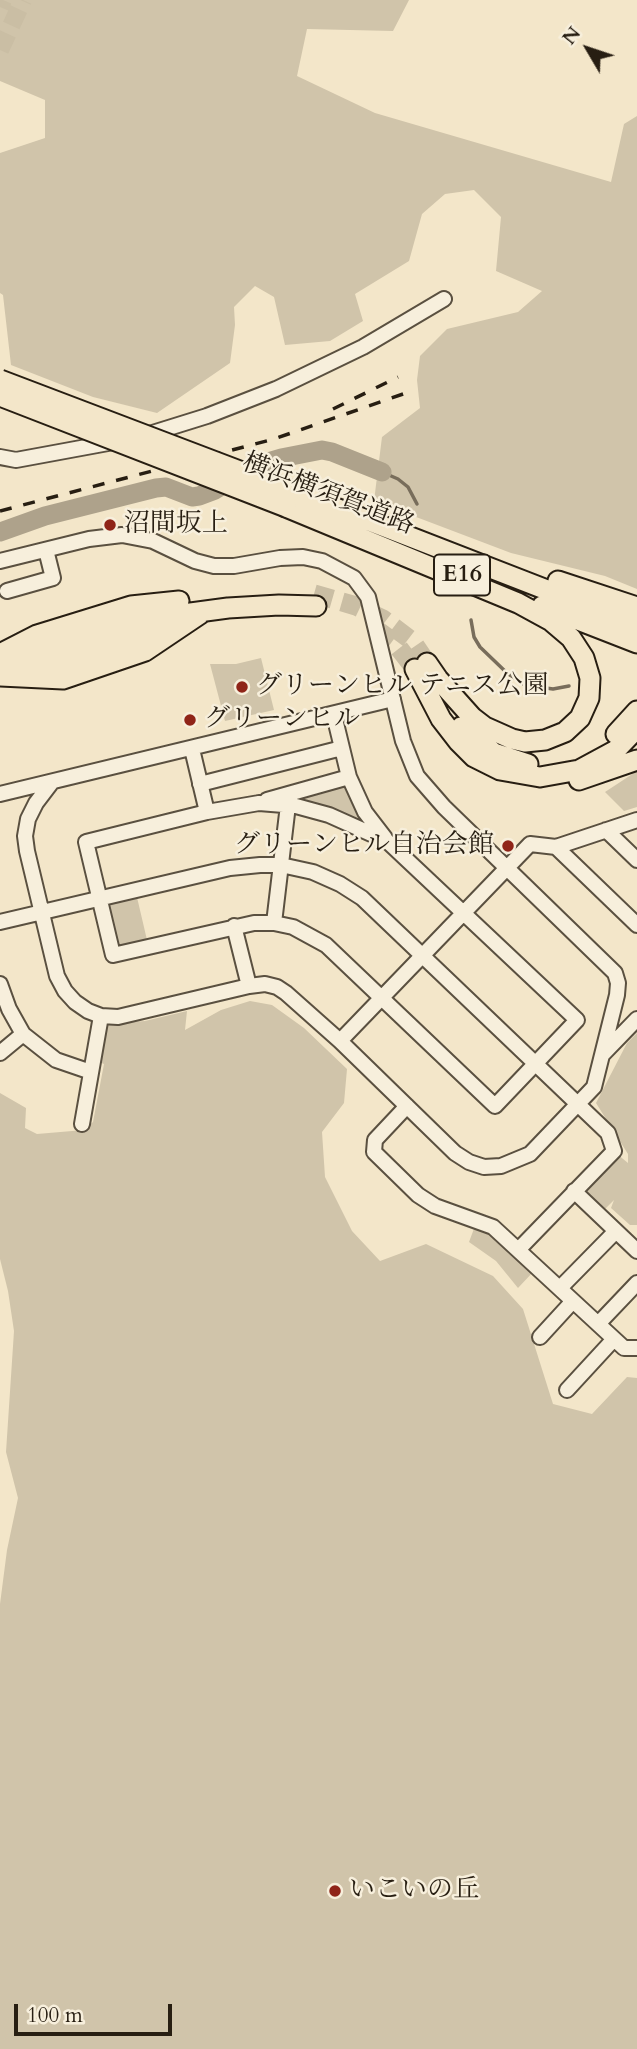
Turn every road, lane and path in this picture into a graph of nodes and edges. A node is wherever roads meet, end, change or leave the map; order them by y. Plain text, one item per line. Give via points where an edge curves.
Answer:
1 (444, 299) dead end
2 (0, 380) edge
3 (0, 396) edge
4 (0, 457) edge
5 (289, 499) junction
6 (387, 527) junction
7 (46, 550) junction
8 (0, 561) edge
9 (7, 591) dead end
10 (637, 607) edge
11 (185, 612) junction
12 (637, 625) edge
13 (637, 643) edge
14 (9, 663) edge
15 (426, 670) junction
16 (393, 699) junction
17 (637, 711) edge
18 (334, 715) junction
19 (637, 728) edge
20 (342, 748) junction
21 (192, 749) junction
22 (637, 760) edge
23 (487, 765) junction
24 (349, 778) junction
25 (52, 782) junction
26 (200, 784) junction
27 (0, 794) edge
28 (259, 803) junction
29 (288, 805) junction
30 (207, 812) junction
31 (637, 820) edge
32 (606, 830) junction
33 (387, 841) junction
34 (556, 847) junction
35 (637, 860) edge
36 (281, 865) junction
37 (507, 867) junction
38 (100, 898) junction
39 (42, 912) junction
40 (464, 913) junction
41 (0, 922) edge
42 (274, 923) junction
43 (637, 925) edge
44 (234, 926) junction
45 (423, 956) junction
46 (0, 984) edge
47 (249, 986) junction
48 (382, 998) junction
49 (101, 1016) junction
50 (637, 1019) edge
51 (23, 1034) junction
52 (340, 1041) junction
53 (0, 1053) edge
54 (602, 1055) junction
55 (535, 1064) junction
56 (91, 1072) junction
57 (578, 1105) junction
58 (407, 1106) junction
59 (82, 1124) dead end
60 (574, 1191) junction
61 (616, 1231) junction
62 (519, 1249) junction
63 (637, 1251) edge
64 (637, 1283) edge
65 (560, 1288) junction
66 (573, 1301) junction
67 (598, 1324) junction
68 (540, 1337) dead end
69 (614, 1339) junction
70 (637, 1348) edge
71 (567, 1390) dead end

1 - 4 street via 363,347 207,416 161,432 78,450 16,460
2 - 5 highway, 横浜横須賀道路 / E16, bridge
3 - 5 highway, 横浜横須賀道路 / E16, bridge
5 - 6 highway, 横浜横須賀道路 / E16
5 - 13 highway, 横浜横須賀道路 / E16
5 - 15 highway via 551,621 571,638 584,658 589,698 580,718 565,732 525,742 485,727
6 - 10 highway
6 - 12 highway, 横浜横須賀道路 / E16
7 - 8 street
7 - 9 street via 52,578
7 - 16 street via 122,535 153,541 214,566 292,557 332,565 354,578 368,597
11 - 11 highway via 247,595 315,600 279,605
11 - 14 highway via 94,634
11 - 14 highway via 167,636 145,651 63,680
15 - 17 highway via 463,730 494,753 525,763 559,763 582,757 607,743
15 - 23 highway via 449,731
16 - 18 street
16 - 37 street via 417,776
18 - 20 street
18 - 21 street
19 - 23 highway via 616,750 565,774 524,776
20 - 24 street
20 - 26 street
21 - 25 street
21 - 26 street
22 - 23 highway via 592,777 548,786 510,780
24 - 28 street
24 - 33 street via 365,812
25 - 27 street
25 - 39 street via 36,803 25,836
26 - 30 street
28 - 29 street
28 - 30 street
29 - 33 street via 329,815
29 - 36 street
30 - 38 street via 86,842
31 - 32 street
32 - 34 street
32 - 35 street
33 - 40 street
34 - 37 street via 530,845
34 - 43 street
36 - 38 street via 230,868
36 - 42 street
36 - 45 street via 313,872 362,898
37 - 40 street
37 - 54 street via 615,973 617,995
38 - 39 street
38 - 44 street via 113,955
39 - 41 street
39 - 49 street via 65,991
40 - 45 street
40 - 55 street via 576,1020
42 - 44 street
42 - 48 street via 293,927 326,946
44 - 47 street
45 - 48 street
45 - 55 street
46 - 51 street
47 - 49 street via 118,1017
47 - 52 street via 265,984 286,993
48 - 52 street
48 - 55 street via 495,1106
49 - 56 street
50 - 54 street
51 - 53 street
51 - 56 street via 56,1060
52 - 58 street
54 - 57 street via 594,1087
55 - 57 street
56 - 59 street
57 - 58 street via 530,1154 501,1166 484,1167 455,1153
57 - 60 street via 608,1133 614,1151
58 - 62 street via 375,1140 374,1152 427,1200 494,1227
60 - 61 street
60 - 62 street
61 - 63 street
61 - 65 street
62 - 65 street
64 - 67 street
65 - 66 street
66 - 67 street
66 - 68 street
67 - 69 street
69 - 70 street via 624,1348
69 - 71 street

